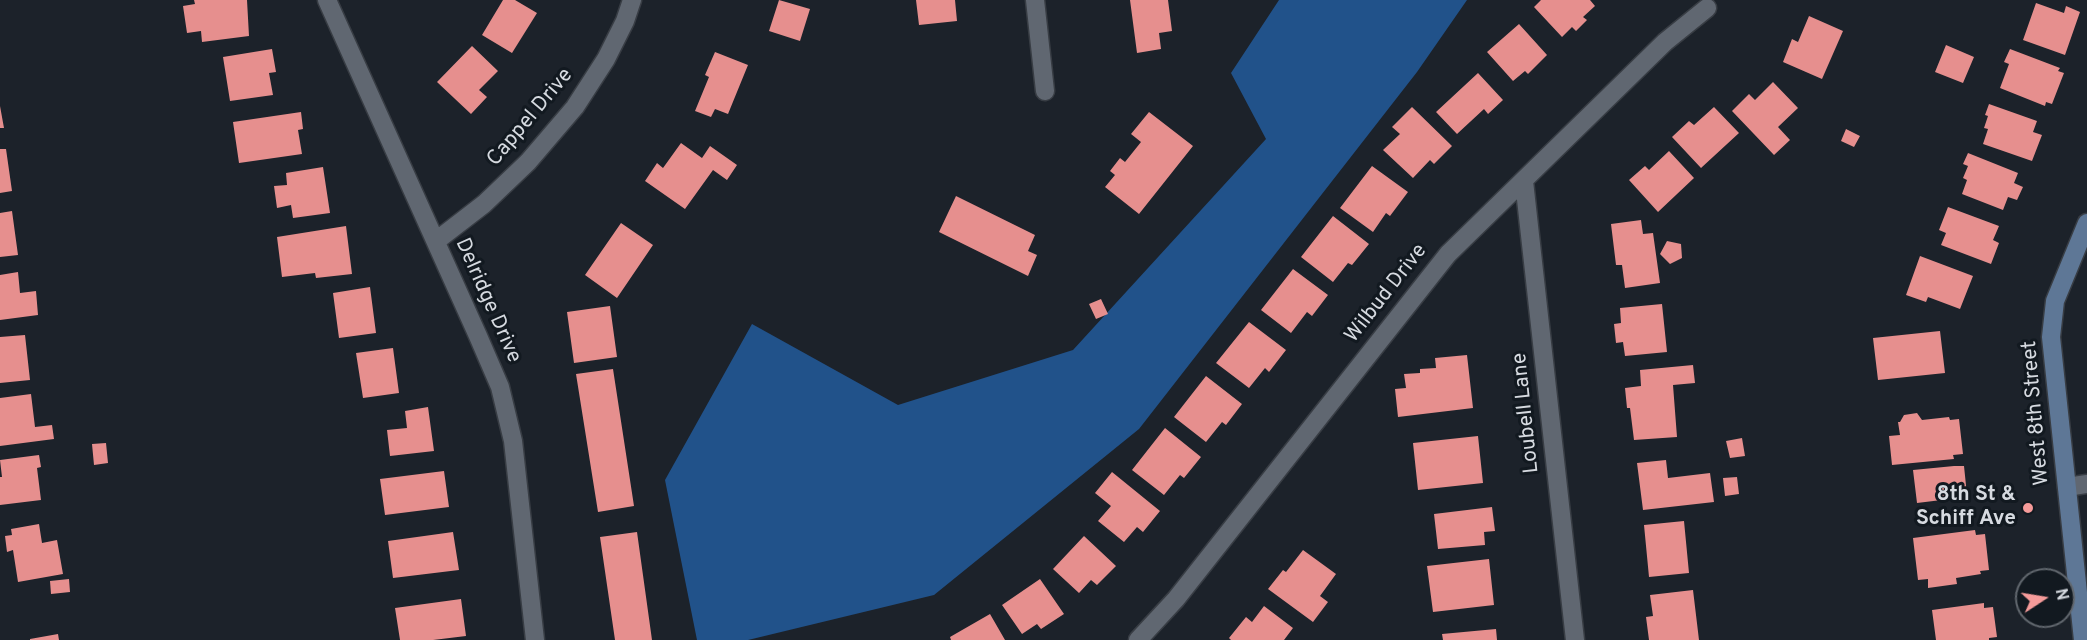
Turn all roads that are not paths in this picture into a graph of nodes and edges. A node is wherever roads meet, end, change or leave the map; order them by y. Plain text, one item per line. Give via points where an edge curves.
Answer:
1 (327, 0) edge
2 (632, 0) edge
3 (1035, 0) edge
4 (1707, 8) dead end
5 (1045, 91) dead end
6 (1524, 181) junction
7 (2087, 223) edge
8 (436, 241) junction
9 (2087, 484) edge
10 (2067, 487) junction
11 (535, 640) edge
12 (1137, 640) edge
13 (1575, 640) edge
14 (2083, 640) edge

1 - 8 street, Delridge Drive
2 - 8 street, Cappel Drive via 606,59 575,107 528,162 484,204
3 - 5 street
4 - 6 street, Wilbud Drive via 1665,42
6 - 12 street, Wilbud Drive via 1448,254 1176,599
6 - 13 street, Loubell Lane
7 - 10 street, West 8th Street via 2055,301 2050,337
8 - 11 street, Delridge Drive via 500,387 513,441
9 - 10 street
10 - 14 street, West 8th Street

